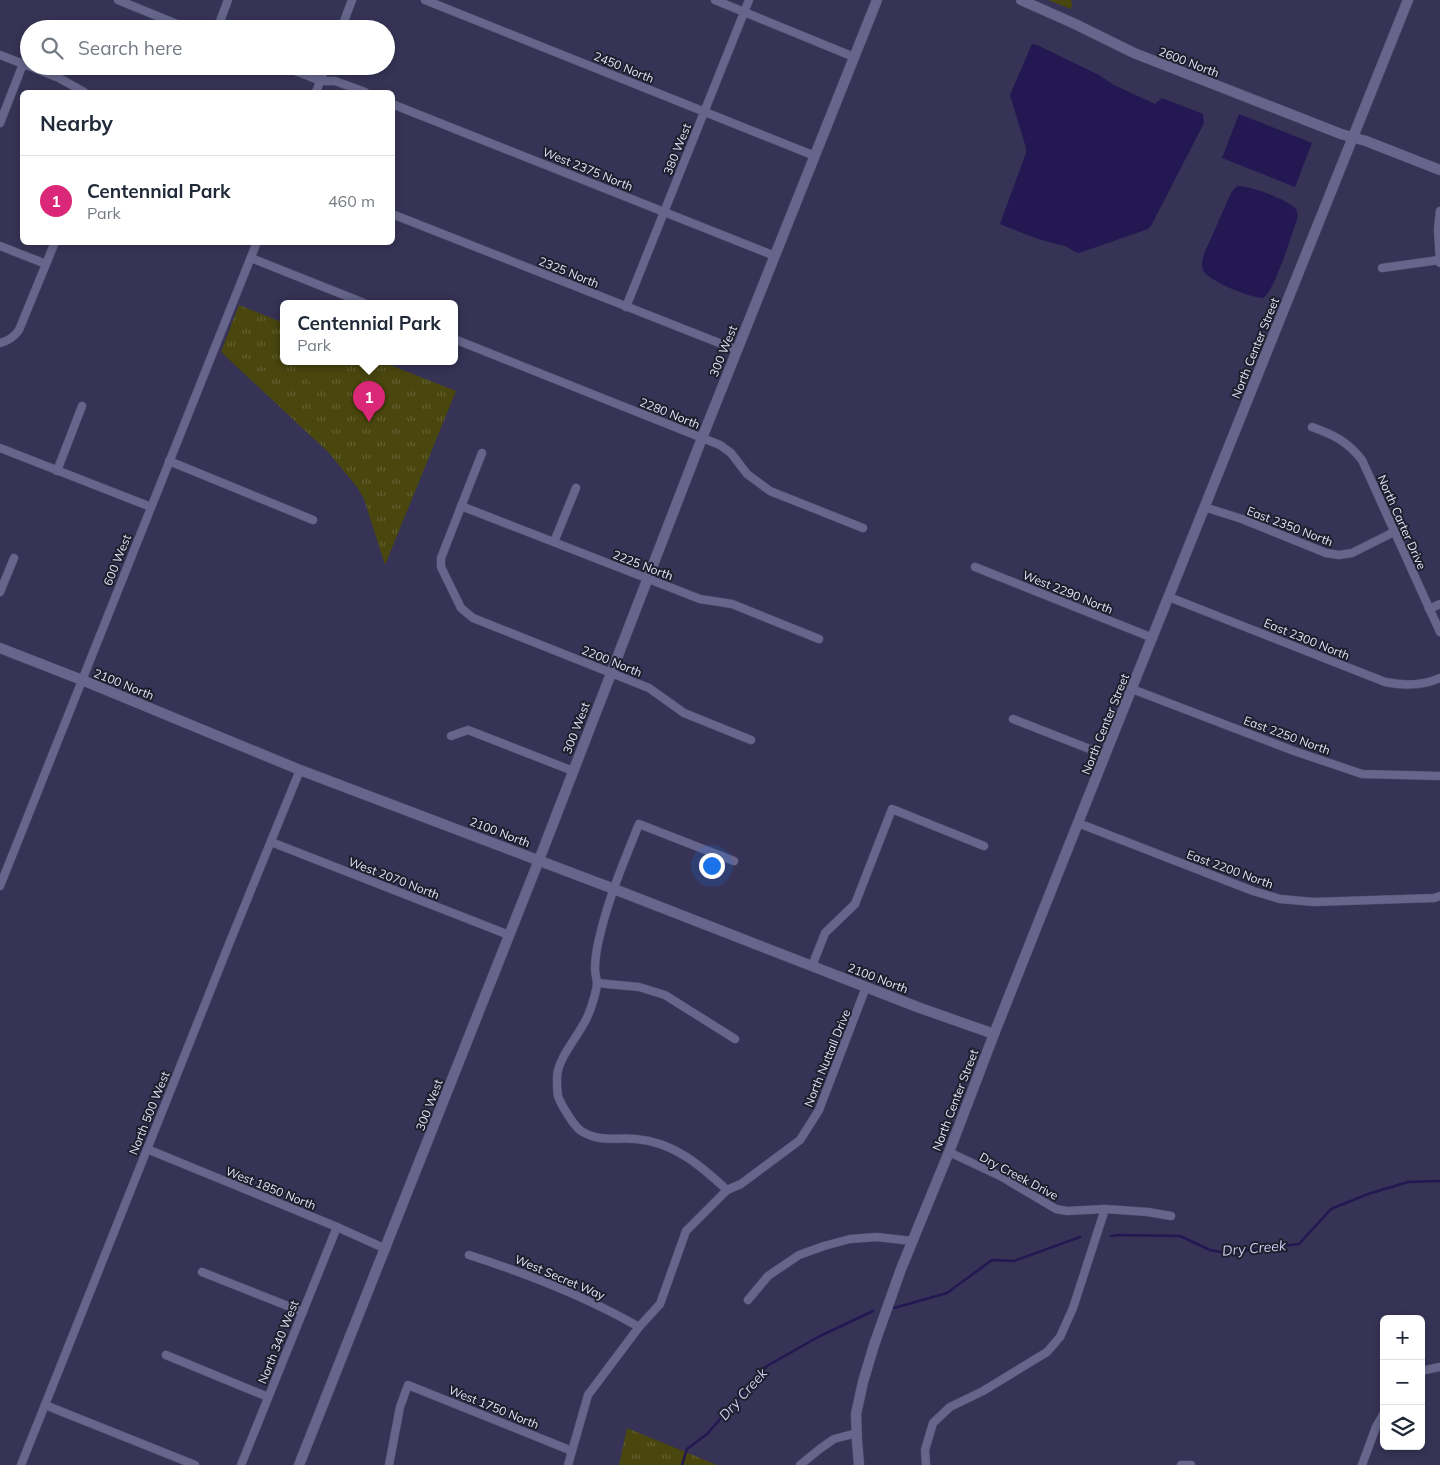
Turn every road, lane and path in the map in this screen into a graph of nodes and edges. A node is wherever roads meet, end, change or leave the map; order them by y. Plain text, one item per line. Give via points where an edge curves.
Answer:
1 (118, 0) edge
2 (228, 0) edge
3 (352, 0) edge
4 (425, 0) edge
5 (715, 0) edge
6 (749, 0) edge
7 (876, 0) edge
8 (1021, 0) edge
9 (1408, 0) edge
10 (744, 12) junction
11 (167, 20) edge
12 (220, 20) edge
13 (344, 20) edge
14 (0, 55) edge
15 (854, 57) junction
16 (20, 63) edge
17 (20, 72) edge
18 (51, 75) edge
19 (305, 75) edge
20 (322, 75) edge
21 (320, 81) junction
22 (80, 90) edge
23 (317, 90) edge
24 (360, 90) edge
25 (395, 105) edge
26 (704, 112) junction
27 (0, 124) edge
28 (1352, 137) junction
29 (815, 156) junction
30 (1440, 170) edge
31 (1440, 211) edge
32 (664, 212) junction
33 (395, 215) edge
34 (54, 245) edge
35 (256, 245) edge
36 (0, 246) edge
37 (775, 256) junction
38 (250, 258) junction
39 (1440, 262) edge
40 (46, 264) junction
41 (1382, 268) dead end
42 (356, 300) edge
43 (626, 306) junction
44 (458, 341) edge
45 (3, 342) edge
46 (737, 350) junction
47 (82, 406) dead end
48 (1312, 427) dead end
49 (702, 438) junction
50 (0, 448) edge
51 (482, 453) dead end
52 (169, 461) junction
53 (57, 470) junction
54 (576, 488) dead end
55 (461, 506) junction
56 (151, 507) junction
57 (1204, 507) junction
58 (313, 520) dead end
59 (863, 528) dead end
60 (1394, 532) junction
61 (554, 542) junction
62 (14, 558) dead end
63 (975, 567) dead end
64 (647, 578) junction
65 (0, 592) edge
66 (1169, 597) junction
67 (1440, 604) edge
68 (1429, 609) junction
69 (1440, 632) edge
70 (1153, 638) junction
71 (818, 639) dead end
72 (0, 648) edge
73 (611, 672) junction
74 (1440, 678) edge
75 (82, 680) junction
76 (1132, 688) junction
77 (1013, 719) dead end
78 (451, 736) dead end
79 (751, 740) dead end
80 (1105, 755) junction
81 (300, 770) junction
82 (573, 771) junction
83 (1440, 776) edge
84 (1078, 823) junction
85 (271, 842) junction
86 (984, 846) dead end
87 (539, 860) junction
88 (734, 861) dead end
89 (0, 886) edge
90 (614, 888) junction
91 (1440, 896) edge
92 (509, 935) junction
93 (812, 966) junction
94 (597, 983) junction
95 (866, 987) junction
96 (994, 1034) junction
97 (735, 1039) dead end
98 (147, 1149) junction
99 (949, 1152) junction
100 (727, 1190) junction
101 (1105, 1209) junction
102 (1170, 1216) dead end
103 (337, 1227) junction
104 (912, 1241) junction
105 (386, 1249) junction
106 (469, 1255) dead end
107 (202, 1272) dead end
108 (748, 1300) dead end
109 (303, 1312) junction
110 (639, 1327) junction
111 (166, 1355) dead end
112 (1440, 1367) edge
113 (1425, 1370) edge
114 (268, 1397) junction
115 (45, 1405) junction
116 (1380, 1420) edge
117 (856, 1433) junction
118 (572, 1451) junction
119 (21, 1465) edge
120 (195, 1465) edge
121 (241, 1465) edge
122 (299, 1465) edge
123 (389, 1465) edge
124 (568, 1465) edge
125 (800, 1465) edge
126 (859, 1465) edge
127 (926, 1465) edge
128 (1181, 1465) edge
129 (1191, 1465) edge
130 (1362, 1465) edge

1 - 11 street
2 - 12 street
3 - 13 street
4 - 26 street, 2450 North
5 - 10 street
6 - 10 street, 380 West
7 - 15 street, 300 West
8 - 28 street, 2600 North via 1134,53
9 - 28 street, North Center Street
10 - 15 street
10 - 26 street, 380 West
14 - 16 street
15 - 29 street, 300 West
17 - 27 street
18 - 22 street
19 - 21 street
20 - 21 street
21 - 23 street
21 - 24 street via 335,81
25 - 32 street, West 2375 North
26 - 29 street, 2450 North
26 - 32 street, 380 West
28 - 30 street, 2600 North
28 - 57 street, North Center Street
29 - 37 street, 300 West
31 - 39 street
32 - 37 street, West 2375 North
32 - 43 street, 380 West
33 - 43 street, 2325 North
34 - 40 street
35 - 38 street, 600 West
36 - 40 street
37 - 46 street, 300 West
38 - 42 street
38 - 52 street, 600 West
39 - 41 street
40 - 45 street via 20,330
43 - 46 street, 2325 North
44 - 49 street, 2280 North
46 - 49 street, 300 West
47 - 53 street
48 - 60 street, North Carter Drive via 1344,441 1362,460
49 - 59 street, 2280 North via 731,453 747,474 770,491
49 - 64 street, 300 West
50 - 53 street
51 - 55 street
52 - 56 street, 600 West
52 - 58 street
53 - 56 street
54 - 61 street
55 - 61 street, 2225 North
55 - 73 street, 2200 North via 441,558 441,567 461,608 473,618
56 - 75 street, 600 West
57 - 60 street, East 2350 North via 1339,555
57 - 66 street, North Center Street
60 - 68 street, North Carter Drive
61 - 64 street, 2225 North
62 - 65 street
63 - 70 street, West 2290 North
64 - 71 street, 2225 North via 700,599 732,604
64 - 73 street, 300 West
66 - 70 street, North Center Street
66 - 74 street, East 2300 North via 1385,682 1416,685
67 - 68 street
68 - 69 street, North Carter Drive
70 - 76 street, North Center Street
72 - 75 street, 2100 North
73 - 79 street, 2200 North via 650,688 684,713
73 - 82 street, 300 West
75 - 81 street, 2100 North
75 - 89 street, 600 West
76 - 80 street, North Center Street
76 - 83 street, East 2250 North via 1362,774
77 - 80 street
78 - 82 street via 468,730
80 - 84 street, North Center Street
81 - 85 street, North 500 West
81 - 87 street, 2100 North
82 - 87 street, 300 West
84 - 91 street, East 2200 North via 1253,892 1280,899 1314,902
84 - 96 street, North Center Street
85 - 92 street, West 2070 North
85 - 98 street, North 500 West
86 - 93 street via 892,809 855,904 825,933
87 - 90 street, 2100 North
87 - 92 street, 300 West
88 - 90 street via 639,824
90 - 93 street, 2100 North
90 - 94 street via 600,932 595,967
92 - 105 street, 300 West
93 - 95 street, 2100 North
94 - 97 street via 639,987 665,995
94 - 100 street via 589,1013 561,1060 557,1077 558,1096 563,1107 578,1129 592,1137 636,1139 679,1152
95 - 96 street, 2100 North
95 - 100 street, North Nuttall Drive via 819,1110 800,1140 741,1184
96 - 99 street, North Center Street
98 - 103 street, West 1850 North
98 - 115 street, North 500 West
99 - 101 street, Dry Creek Drive via 1002,1177 1056,1209
99 - 104 street, North Center Street
100 - 110 street, North Nuttall Drive via 686,1231 660,1304
101 - 102 street, Dry Creek Drive
101 - 127 street via 1060,1338 1047,1352 950,1407 933,1423 925,1450
103 - 105 street, West 1850 North
103 - 109 street, North 340 West
104 - 108 street via 878,1237 850,1239 824,1246 799,1255 768,1276
104 - 117 street, North Center Street via 866,1373 856,1414
105 - 122 street, 300 West
106 - 110 street, West Secret Way via 549,1283
107 - 109 street
109 - 114 street, North 340 West
110 - 118 street, North Nuttall Drive via 588,1395
111 - 114 street
112 - 113 street
114 - 121 street, North 340 West
115 - 119 street, North 500 West
115 - 120 street
116 - 130 street
117 - 125 street via 834,1439
117 - 126 street, North Center Street
118 - 123 street, West 1750 North via 408,1385 400,1407
118 - 124 street, North Nuttall Drive
128 - 129 street

